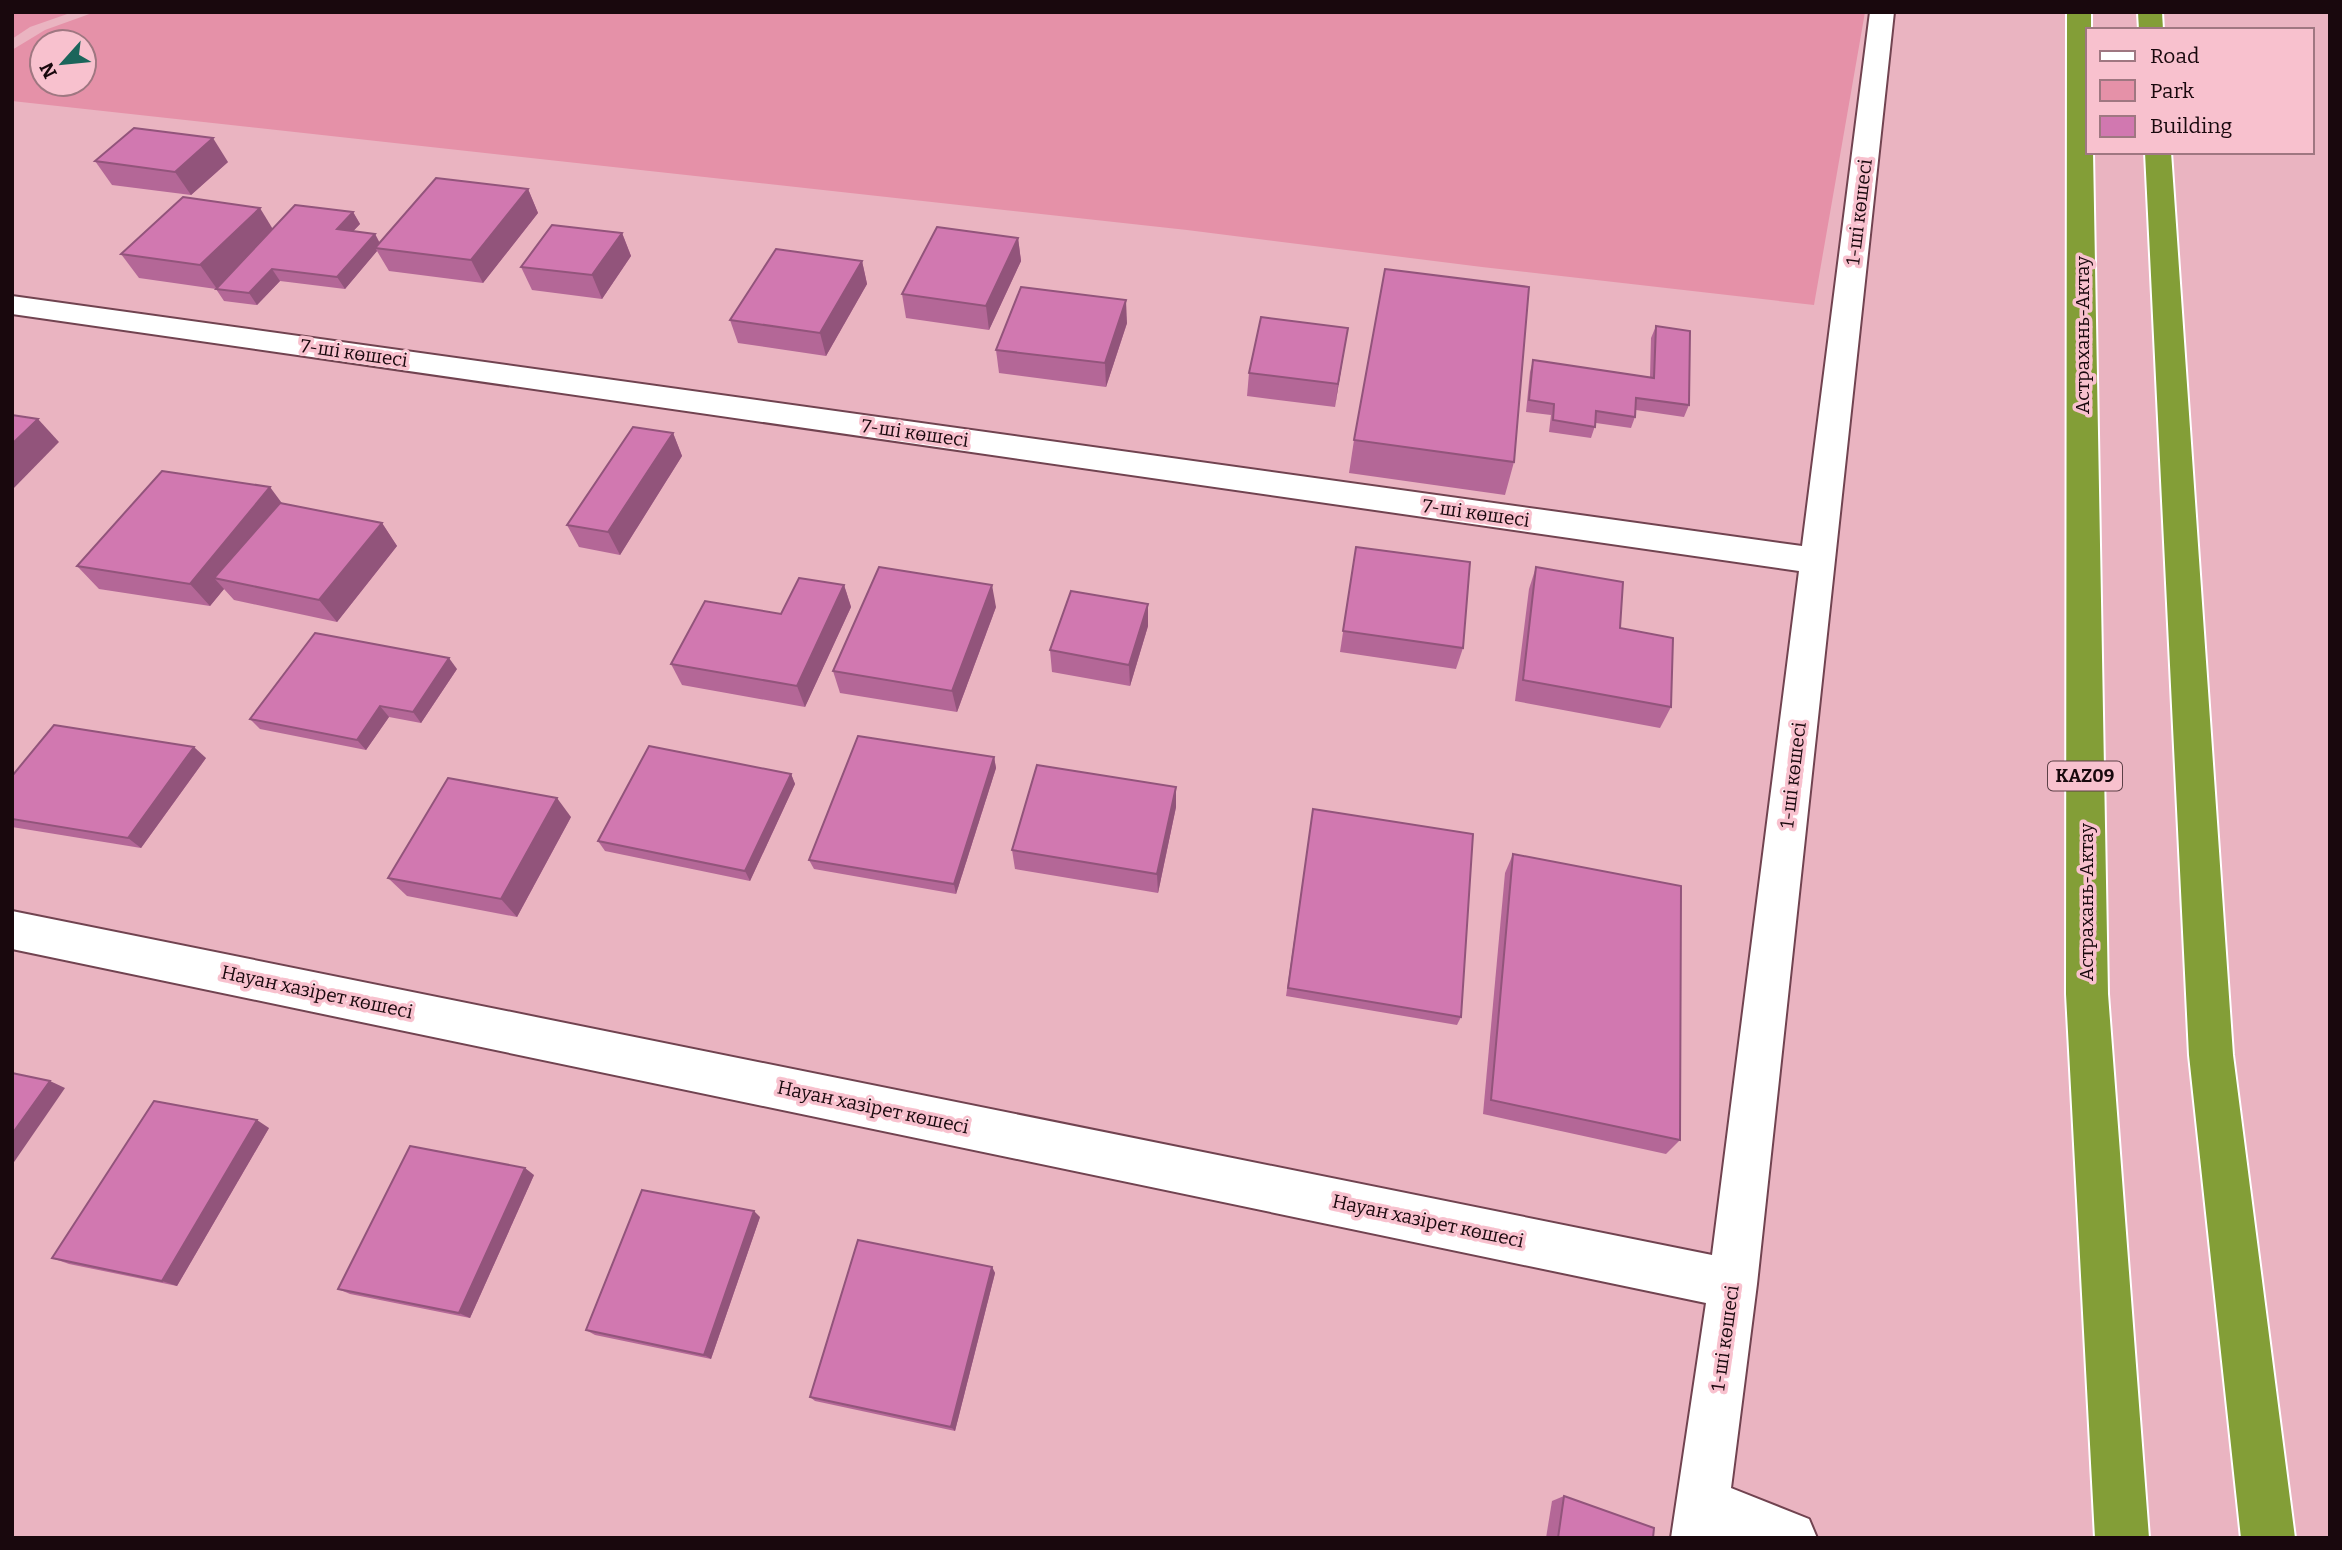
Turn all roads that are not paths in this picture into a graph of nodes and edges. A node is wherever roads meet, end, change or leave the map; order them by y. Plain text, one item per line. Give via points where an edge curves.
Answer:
1 (1882, 12) edge
2 (2079, 12) edge
3 (2158, 154) edge
4 (12, 305) edge
5 (1818, 561) junction
6 (12, 930) edge
7 (1733, 1284) junction
8 (1700, 1520) edge
9 (1790, 1538) edge
10 (2122, 1538) edge
11 (2268, 1538) edge

1 - 5 street, 1-шi көшесі
2 - 10 highway, Астрахань-Актау / KAZ09 via 2087,994
3 - 11 highway via 2211,1055
4 - 5 street, 7-шi көшесі
5 - 7 street, 1-шi көшесі
6 - 7 street, Науан хазірет көшесі
7 - 8 street, 1-шi көшесі
8 - 9 street

